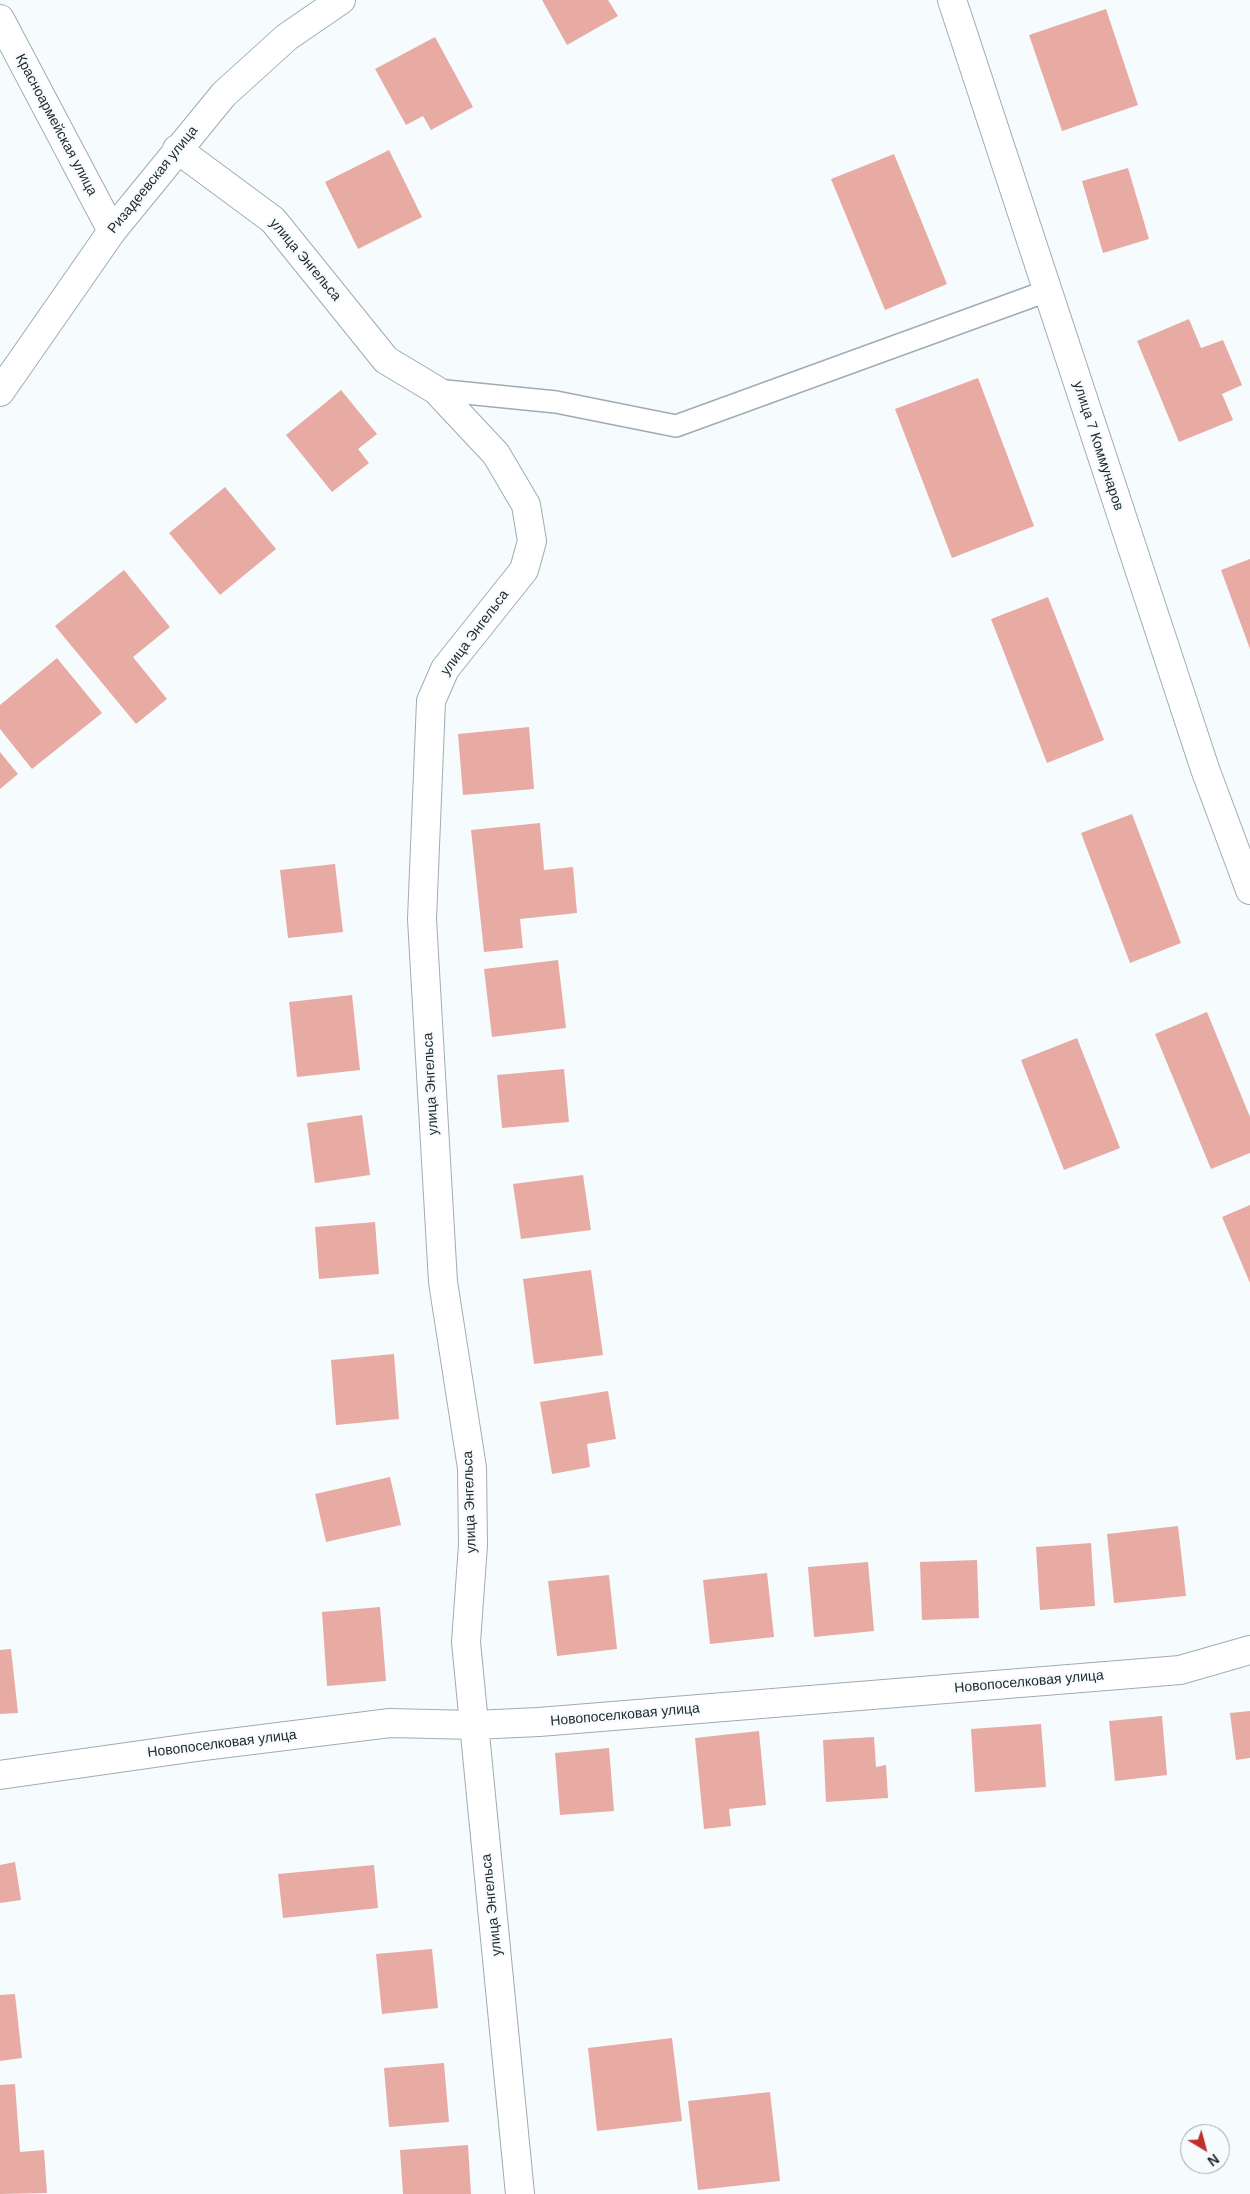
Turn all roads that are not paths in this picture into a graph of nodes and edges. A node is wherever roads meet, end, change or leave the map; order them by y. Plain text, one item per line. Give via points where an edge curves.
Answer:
1 (341, 0) edge
2 (952, 0) edge
3 (0, 19) edge
4 (177, 149) junction
5 (112, 231) junction
6 (1047, 291) junction
7 (436, 390) junction
8 (0, 392) edge
9 (1250, 890) edge
10 (1250, 1650) edge
11 (474, 1726) junction
12 (0, 1775) edge
13 (520, 2194) edge

1 - 4 street, Ризадеевская улица via 287,37 238,81
2 - 6 street, улица 7 Коммунаров
3 - 5 street, Красноармейская улица
4 - 5 street, Ризадеевская улица
4 - 7 street, улица Энгельса via 274,220 386,360
5 - 8 street, Ризадеевская улица
6 - 7 lane via 676,426 556,402
6 - 9 street, улица 7 Коммунаров via 1205,770
7 - 11 street, улица Энгельса via 496,454 526,504 532,541 524,570 445,669 431,702 422,918 443,1282 472,1468 473,1545 466,1642
10 - 11 street, Новопоселковая улица via 1180,1670
11 - 12 street, Новопоселковая улица via 390,1723
11 - 13 street, улица Энгельса

